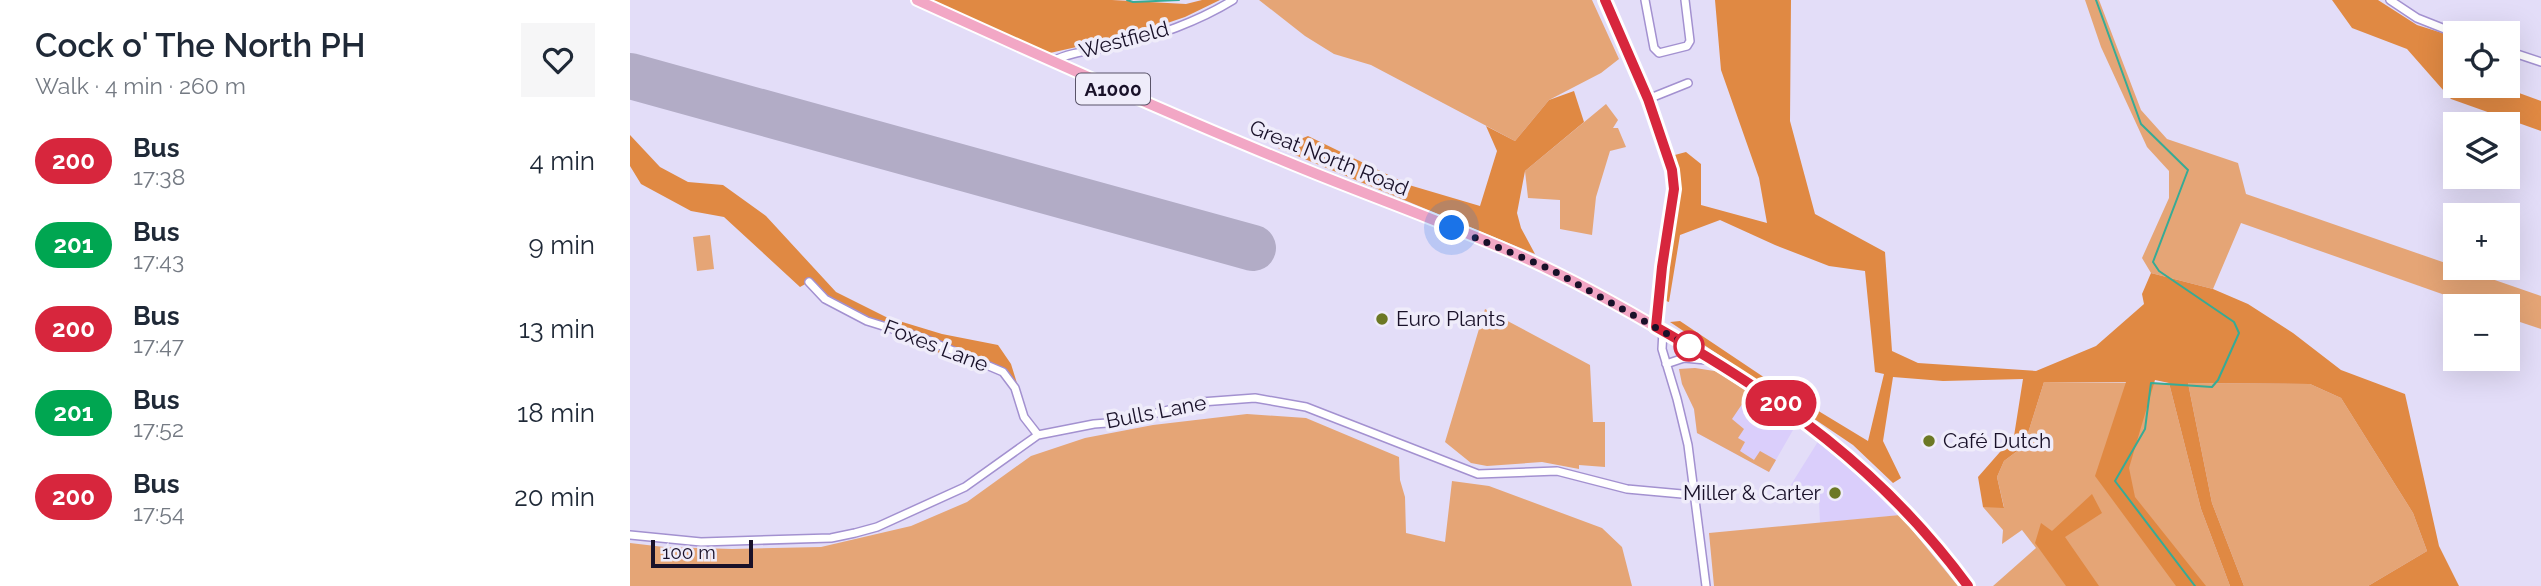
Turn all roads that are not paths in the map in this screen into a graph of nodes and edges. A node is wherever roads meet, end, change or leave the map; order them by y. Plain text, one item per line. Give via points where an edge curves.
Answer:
1 (917, 0) edge
2 (1233, 0) edge
3 (1605, 0) edge
4 (1644, 0) edge
5 (1685, 0) edge
6 (2390, 0) edge
7 (2443, 28) edge
8 (2520, 55) edge
9 (1052, 61) junction
10 (2541, 62) edge
11 (1688, 83) dead end
12 (1648, 99) junction
13 (809, 282) dead end
14 (1660, 329) junction
15 (1714, 360) junction
16 (1666, 364) junction
17 (1038, 435) junction
18 (1693, 495) junction
19 (630, 535) edge
20 (1706, 586) edge
21 (1968, 586) edge

1 - 9 main road, Great North Road / A1000
2 - 9 street, Westfield via 1130,43
3 - 12 street
4 - 5 street via 1659,53 1687,46 1690,41
6 - 7 street
8 - 10 street
9 - 14 main road, Great North Road / A1000 via 1169,114 1521,256
11 - 12 street
12 - 14 street via 1668,151 1674,189 1662,267
13 - 17 street, Foxes Lane via 825,299 867,321 925,339 1003,372 1016,388 1024,417
14 - 15 main road, Great North Road / A1000
14 - 16 street
15 - 16 street via 1684,358
15 - 21 main road, Great North Road / A1000 via 1844,452 1898,503
16 - 18 street via 1683,422
17 - 18 street, Bulls Lane via 1120,422 1201,402 1273,399 1349,422 1478,474 1558,471 1627,489
17 - 19 street, Bulls Lane via 965,487 855,533 831,538 701,542
18 - 20 street

